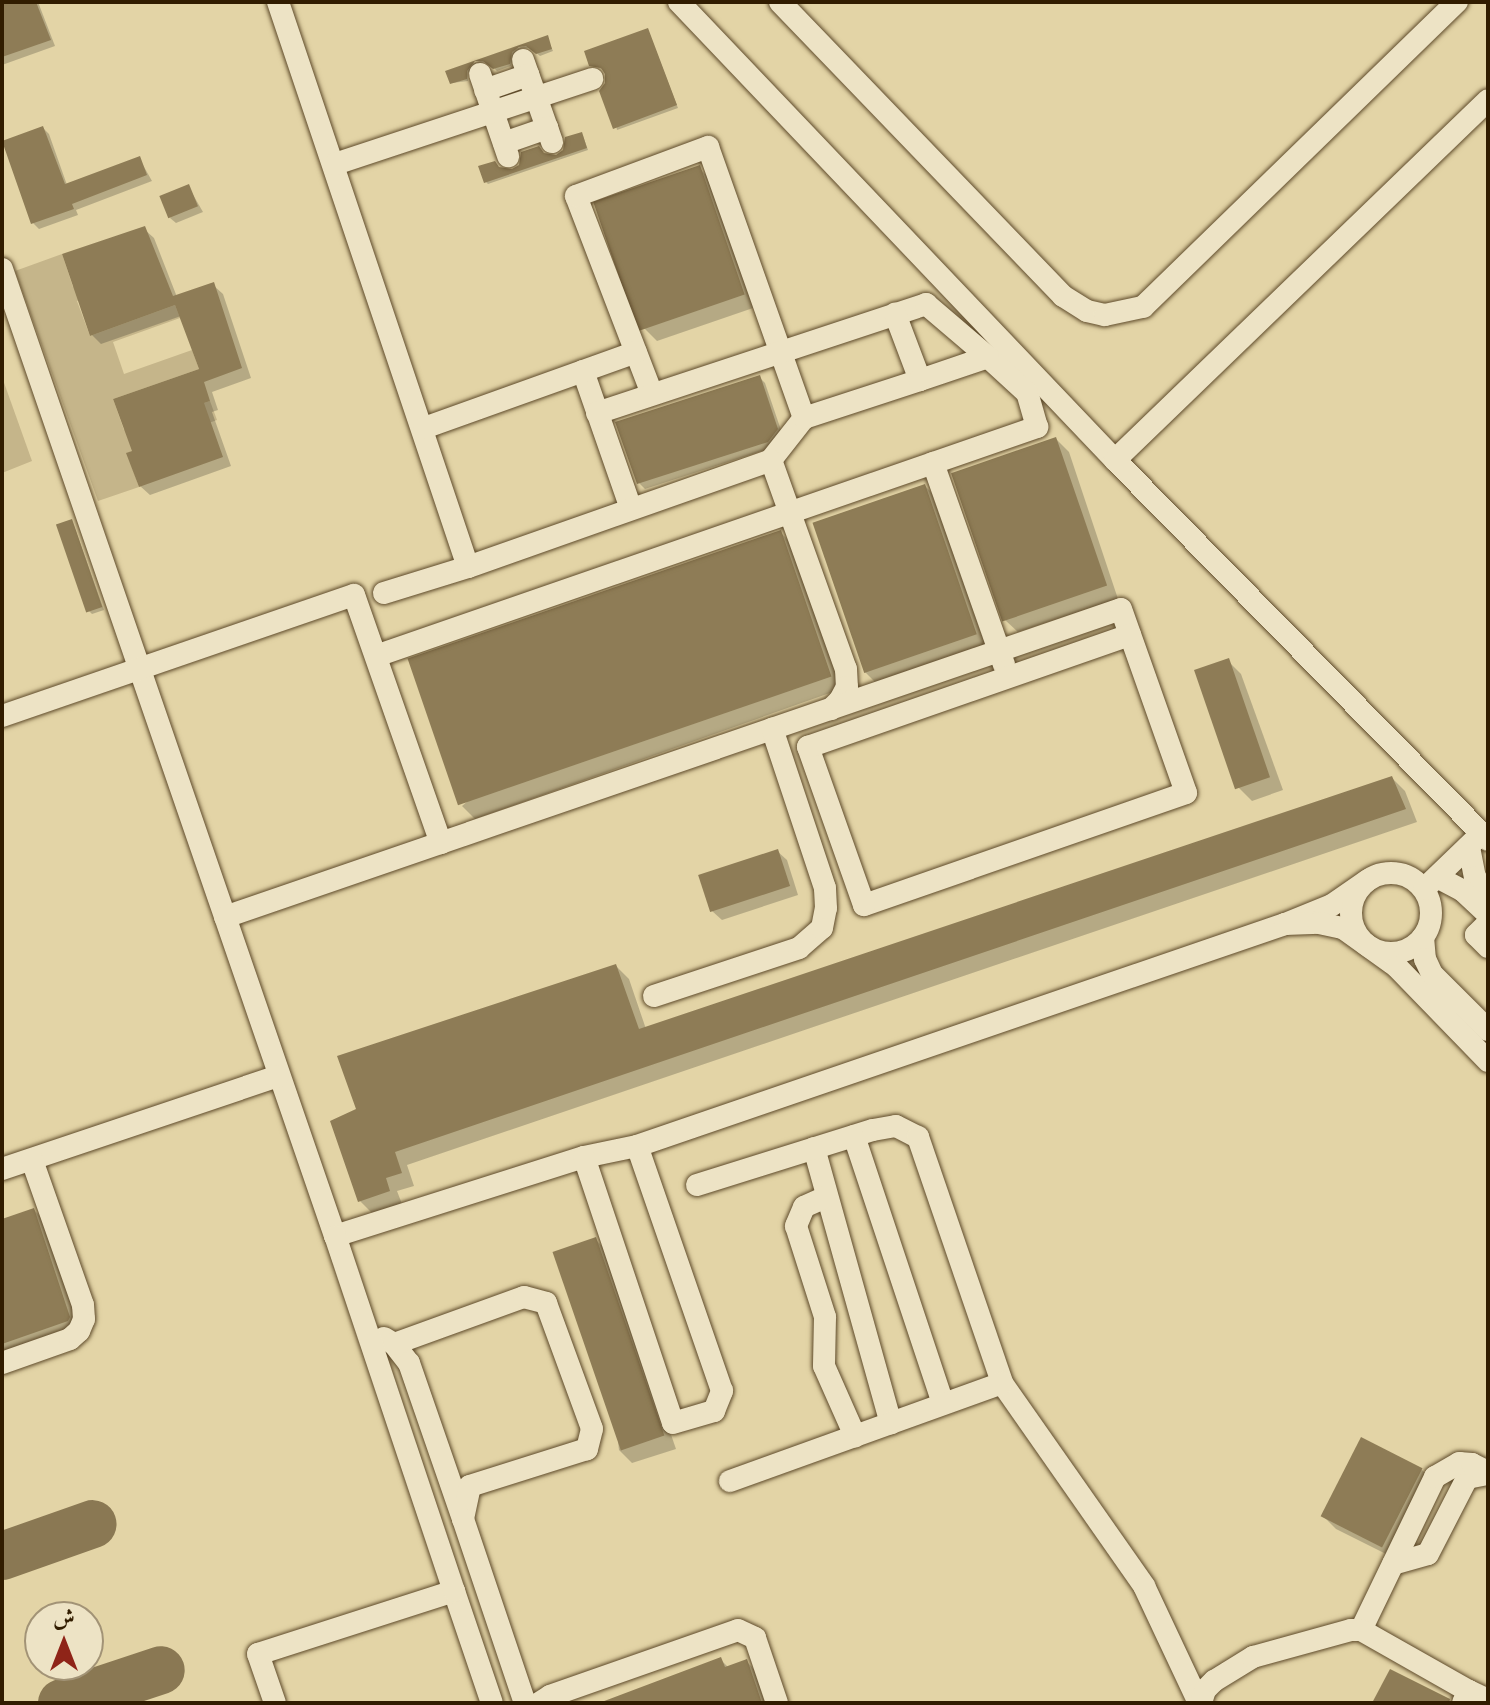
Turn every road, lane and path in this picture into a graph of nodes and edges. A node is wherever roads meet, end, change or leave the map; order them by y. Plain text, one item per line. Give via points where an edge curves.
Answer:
1 (278, 2) edge
2 (679, 2) edge
3 (780, 2) edge
4 (1457, 2) edge
5 (592, 79) dead end
6 (536, 98) junction
7 (1488, 100) edge
8 (493, 112) junction
9 (335, 164) junction
10 (2, 269) edge
11 (895, 314) junction
12 (636, 352) junction
13 (781, 352) junction
14 (988, 357) junction
15 (583, 371) junction
16 (920, 380) junction
17 (652, 394) junction
18 (597, 413) junction
19 (804, 418) junction
20 (424, 428) junction
21 (771, 460) junction
22 (1115, 460) junction
23 (933, 463) junction
24 (631, 509) junction
25 (791, 512) junction
26 (468, 567) junction
27 (357, 605) junction
28 (1130, 635) junction
29 (999, 651) junction
30 (376, 656) junction
31 (141, 668) junction
32 (1009, 677) junction
33 (831, 709) junction
34 (2, 716) edge
35 (772, 729) junction
36 (843, 735) junction
37 (1479, 840) edge
38 (441, 843) junction
39 (1368, 880) junction
40 (1430, 883) junction
41 (1488, 899) edge
42 (1488, 914) edge
43 (225, 917) junction
44 (1488, 923) edge
45 (1285, 924) junction
46 (1423, 937) junction
47 (1367, 945) junction
48 (1488, 947) edge
49 (654, 996) dead end
50 (1488, 1030) edge
51 (1488, 1061) edge
52 (278, 1076) junction
53 (854, 1136) junction
54 (637, 1146) junction
55 (814, 1148) junction
56 (584, 1157) junction
57 (32, 1160) junction
58 (2, 1169) edge
59 (697, 1185) dead end
60 (826, 1197) junction
61 (335, 1236) junction
62 (362, 1326) junction
63 (394, 1344) junction
64 (2, 1363) edge
65 (1002, 1383) junction
66 (943, 1404) junction
67 (891, 1423) junction
68 (855, 1436) junction
69 (1488, 1473) edge
70 (730, 1481) dead end
71 (463, 1519) junction
72 (454, 1591) junction
73 (1361, 1630) junction
74 (534, 1698) edge
75 (1473, 1698) edge
76 (275, 1703) edge
77 (492, 1703) edge
78 (777, 1703) edge
79 (1200, 1703) edge

1 - 9 lane
2 - 22 lane
3 - 4 lane via 1063,296 1105,315 1143,307
5 - 6 lane
6 - 8 lane
6 - 8 lane via 526,68 483,82
6 - 8 lane via 549,135 506,149
7 - 22 lane
8 - 9 lane
9 - 20 lane
10 - 31 lane
11 - 13 lane
11 - 14 lane via 926,304
11 - 16 lane
12 - 13 lane via 576,196 708,147
12 - 15 lane
12 - 17 lane
13 - 17 lane
13 - 19 lane
14 - 16 lane
14 - 23 lane via 1027,393 1037,427
15 - 18 lane
15 - 20 lane
16 - 19 lane
17 - 18 lane
18 - 24 lane
19 - 21 lane
20 - 26 lane
21 - 24 lane
21 - 25 lane
22 - 37 lane
23 - 25 lane
23 - 29 lane
24 - 26 lane
25 - 30 lane
25 - 33 lane via 846,669 847,687
26 - 27 lane
27 - 30 lane
27 - 31 lane
28 - 29 lane via 1121,609
28 - 32 lane
28 - 36 lane via 1186,793 864,905 808,747
29 - 32 lane
29 - 33 lane
30 - 38 lane
31 - 34 lane
31 - 43 lane
32 - 36 lane
33 - 35 lane
33 - 36 lane
35 - 38 lane
35 - 49 lane via 825,888 822,928 799,948
37 - 40 lane
37 - 41 lane via 1475,877
38 - 43 lane
39 - 40 lane via 1398,874
39 - 45 lane via 1332,905
39 - 47 lane via 1352,905 1357,934
40 - 42 lane via 1463,891
40 - 46 lane via 1432,913
43 - 52 lane
44 - 48 lane via 1476,935
45 - 47 lane via 1343,928
45 - 54 lane
46 - 47 lane via 1403,952
46 - 50 lane via 1432,974
47 - 51 lane via 1397,967
52 - 57 lane
52 - 61 lane
53 - 55 lane
53 - 65 lane via 896,1126 918,1137
53 - 66 lane
54 - 56 lane
54 - 56 lane via 722,1391 714,1411 673,1423
55 - 59 lane
55 - 60 lane
56 - 61 lane
57 - 58 lane
57 - 64 lane via 84,1319 70,1339
60 - 67 lane
60 - 68 lane via 804,1207 796,1226 825,1317 824,1366
61 - 62 lane
62 - 63 lane
62 - 72 lane
63 - 71 lane via 409,1363
63 - 71 lane via 524,1297 546,1303 592,1429 587,1449 470,1486
65 - 66 lane
65 - 79 lane via 1144,1586
66 - 67 lane
67 - 68 lane
68 - 70 lane
69 - 73 lane via 1459,1463 1435,1477
71 - 74 lane
72 - 76 lane via 258,1654
72 - 77 lane
73 - 75 lane
73 - 79 lane via 1253,1657 1214,1681
74 - 78 lane via 738,1630 755,1638

